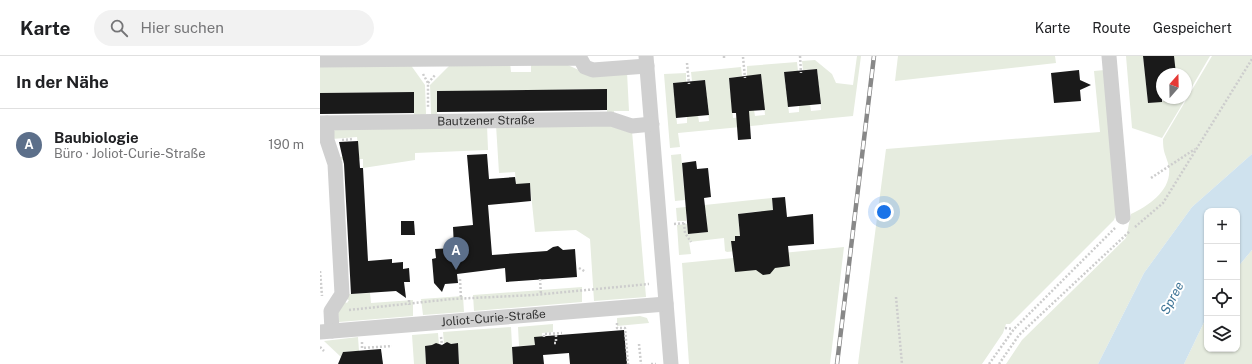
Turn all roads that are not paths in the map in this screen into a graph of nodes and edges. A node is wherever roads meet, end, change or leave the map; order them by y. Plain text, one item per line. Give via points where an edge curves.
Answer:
1 (1109, 56) edge
2 (459, 57) edge
3 (580, 57) edge
4 (348, 58) edge
5 (320, 60) edge
6 (646, 61) edge
7 (324, 123) edge
8 (652, 124) junction
9 (1122, 217) road end
10 (666, 304) junction
11 (326, 331) edge
12 (671, 364) edge

1 - 9 street
2 - 3 street
2 - 4 street via 412,60
3 - 6 street via 585,67 593,70
4 - 5 street
6 - 8 street
7 - 8 street, Bautzener Straße via 611,119 632,126
7 - 11 street via 336,164 342,294 331,311
8 - 10 street
10 - 11 street, Joliot-Curie-Straße
10 - 12 street

